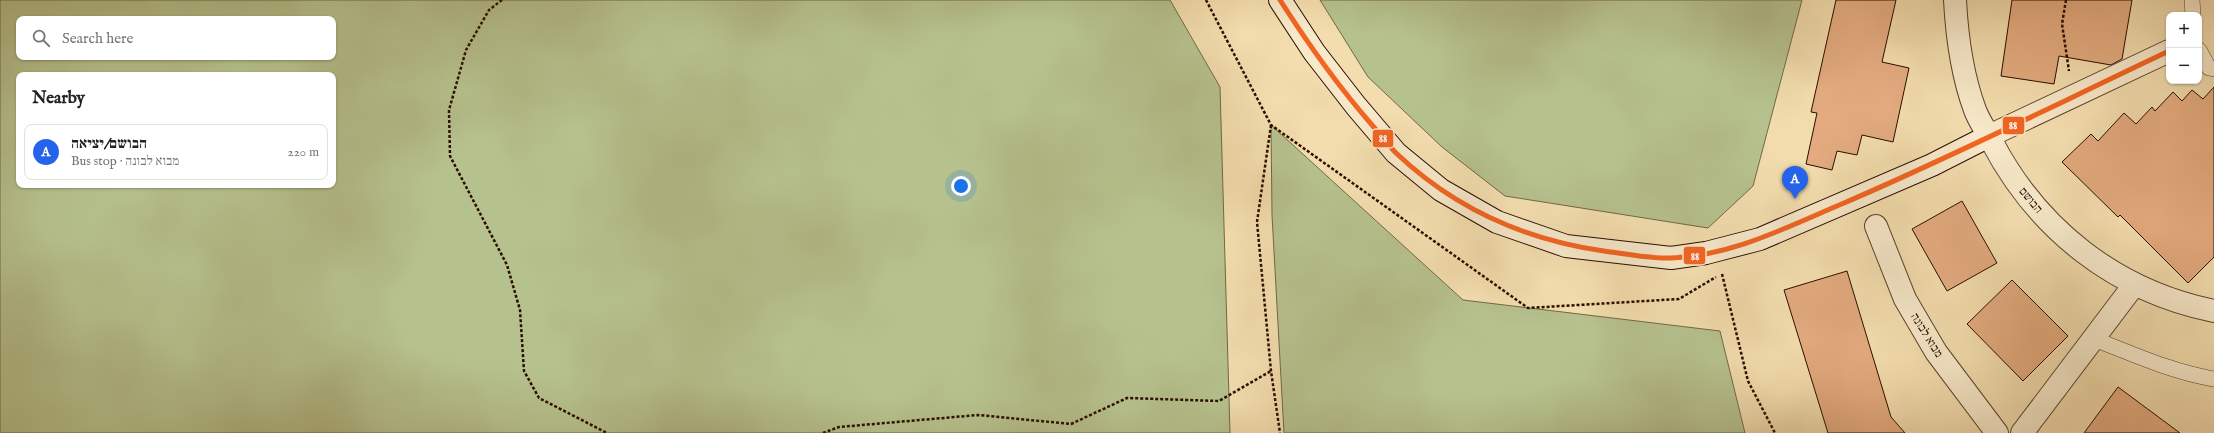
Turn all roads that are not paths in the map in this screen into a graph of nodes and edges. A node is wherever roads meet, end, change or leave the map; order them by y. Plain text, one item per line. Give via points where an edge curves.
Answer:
1 (1280, 0) edge
2 (1955, 0) edge
3 (2192, 0) edge
4 (2193, 12) edge
5 (2166, 52) edge
6 (2202, 55) edge
7 (2214, 69) edge
8 (1989, 136) junction
9 (1876, 226) dead end
10 (2134, 285) junction
11 (2214, 311) edge
12 (2094, 339) junction
13 (2214, 379) edge
14 (1997, 433) edge
15 (2022, 433) edge

1 - 8 street via 1314,52 1396,153 1441,190 1497,222 1566,246 1671,258 1706,253 1760,238 1932,165
2 - 8 street, הבושם via 1960,55 1975,111
3 - 4 lane
5 - 8 street
6 - 7 lane via 2209,68
8 - 10 street, הבושם via 2008,172 2044,215 2080,251
9 - 14 street, מבוא לבונה via 1905,299 1936,352
10 - 11 street, הבושם via 2192,307
10 - 12 street
12 - 13 lane via 2150,361
12 - 15 street

